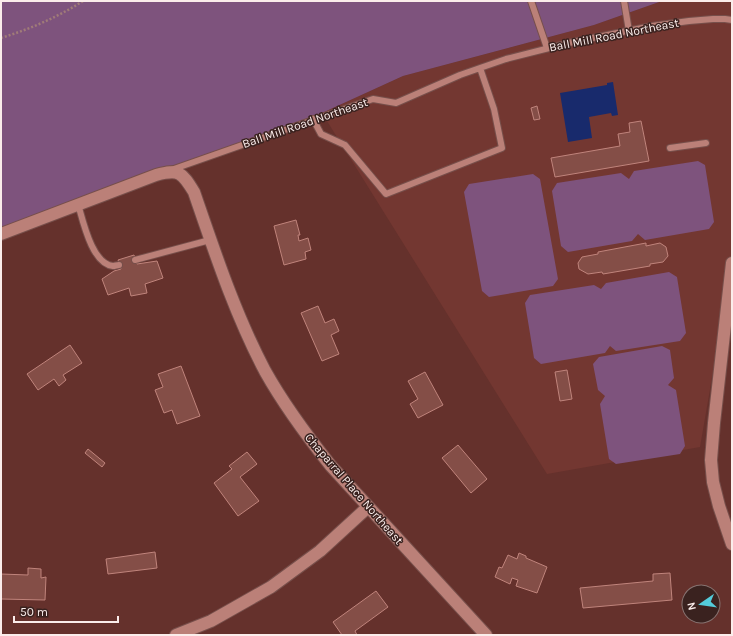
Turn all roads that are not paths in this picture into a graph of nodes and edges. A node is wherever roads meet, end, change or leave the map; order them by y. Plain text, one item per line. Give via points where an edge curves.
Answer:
1 (532, 1) edge
2 (624, 1) edge
3 (732, 20) edge
4 (629, 31) junction
5 (547, 48) junction
6 (480, 68) junction
7 (313, 119) junction
8 (706, 143) dead end
9 (670, 148) dead end
10 (156, 175) junction
11 (78, 204) junction
12 (1, 234) edge
13 (210, 240) junction
14 (136, 260) dead end
15 (732, 263) edge
16 (119, 265) dead end
17 (368, 507) junction
18 (732, 544) edge
19 (176, 635) edge
20 (486, 635) edge

1 - 5 lane
2 - 4 lane
3 - 4 lane, Ball Mill Road Northeast via 689,21
4 - 5 lane, Ball Mill Road Northeast
5 - 6 lane, Ball Mill Road Northeast
6 - 7 lane, Ball Mill Road Northeast via 396,103 373,99
6 - 7 lane via 494,109 502,148 386,194 345,145 321,134
7 - 10 lane, Ball Mill Road Northeast
8 - 9 lane
10 - 11 street, Ball Mill Road Northeast
10 - 13 street, Chaparral Place Northeast via 176,172 188,181
11 - 12 street, Ball Mill Road Northeast
11 - 16 lane via 95,252 102,261 113,266
13 - 14 lane
13 - 17 street, Chaparral Place Northeast via 238,312 265,370 309,438
15 - 18 street via 711,460 719,506
17 - 19 street via 320,551 271,587 211,621
17 - 20 street, Chaparral Place Northeast

